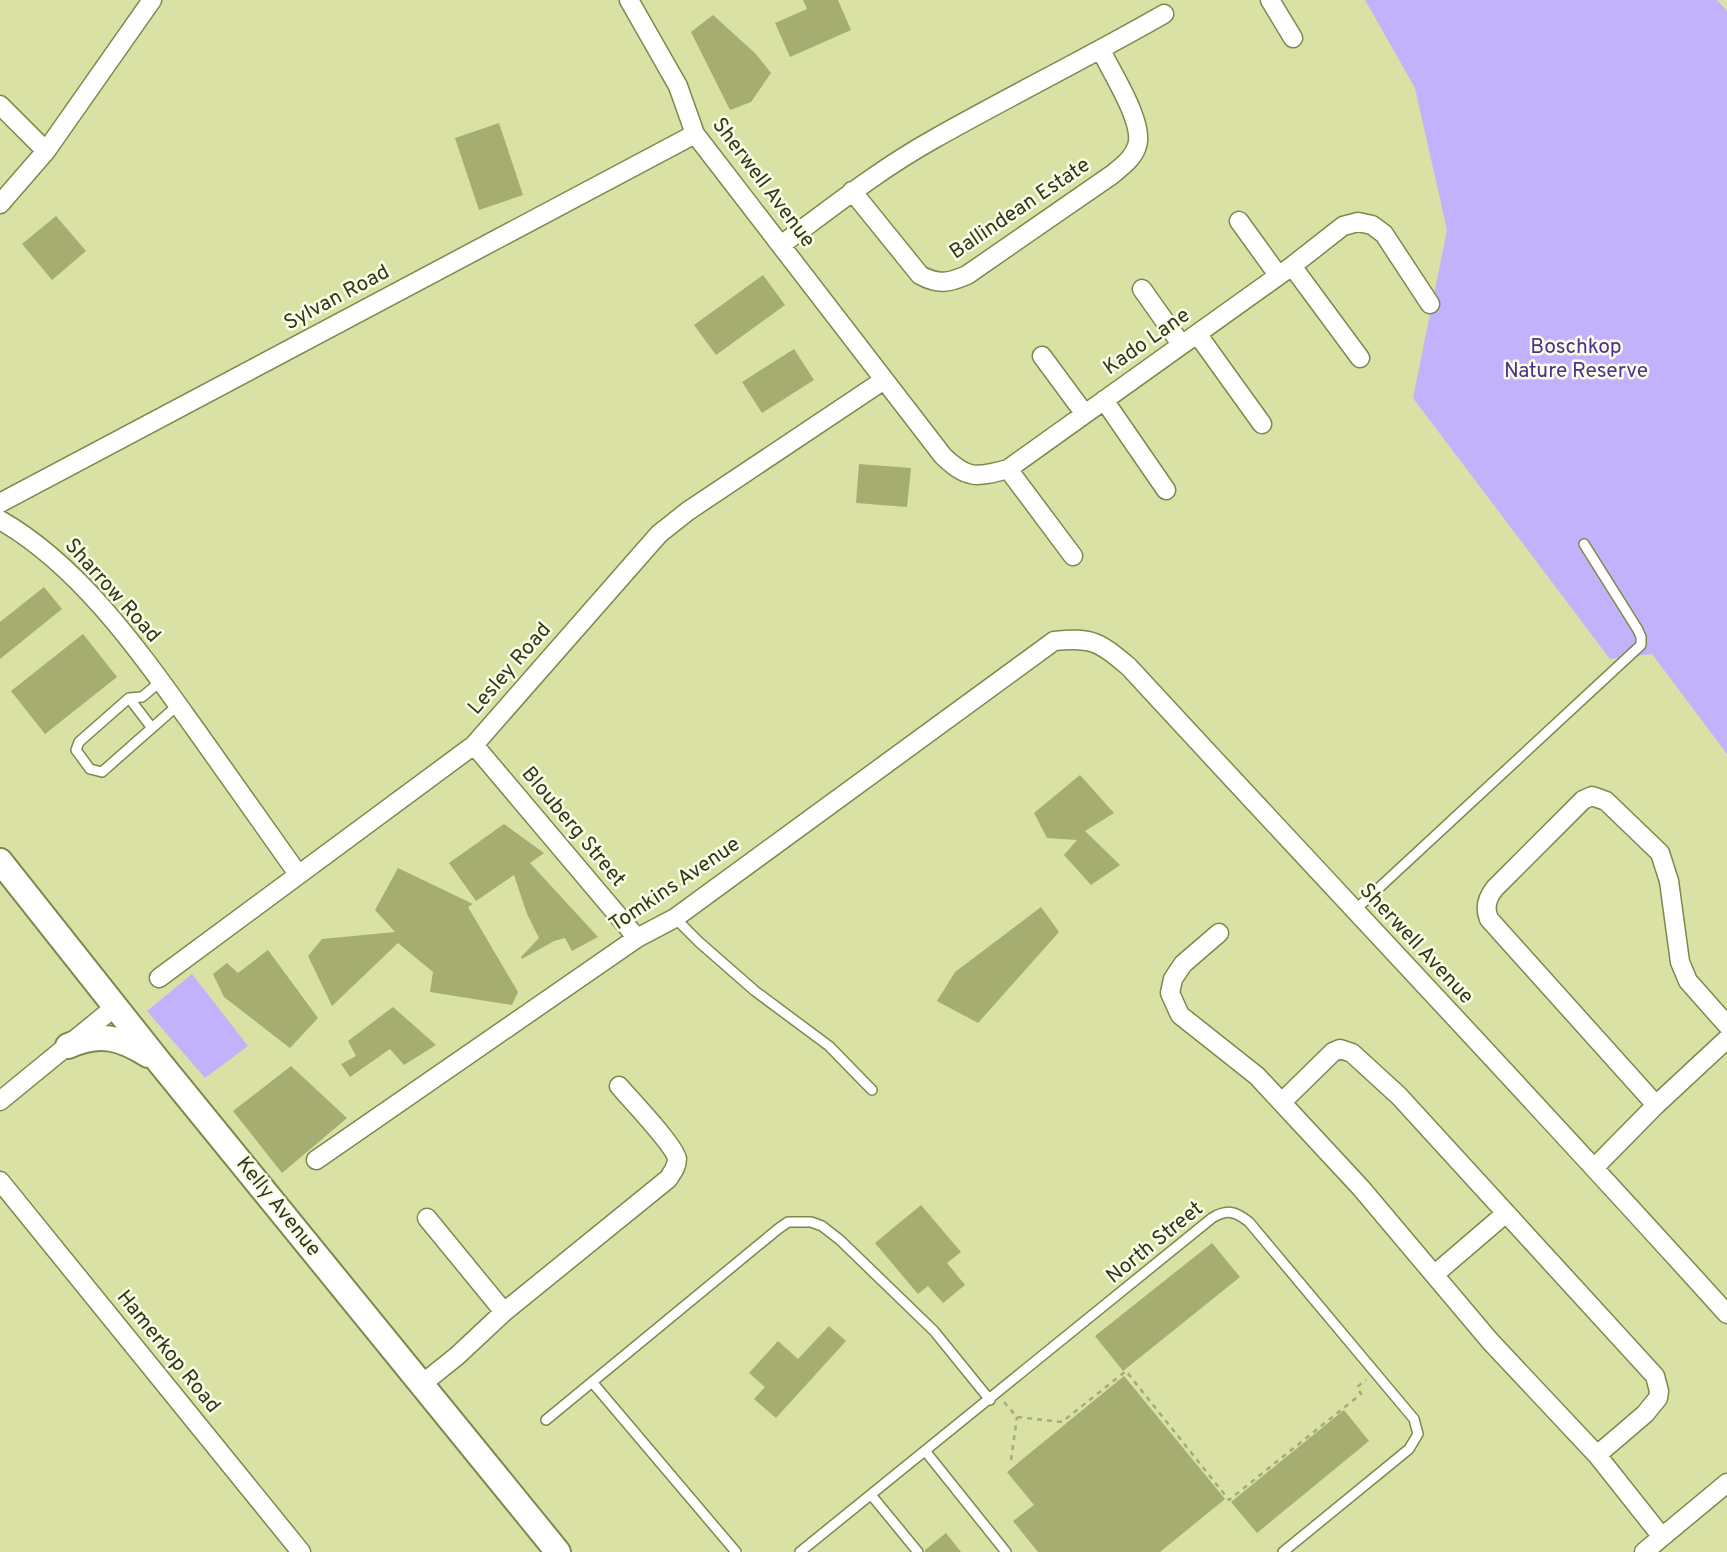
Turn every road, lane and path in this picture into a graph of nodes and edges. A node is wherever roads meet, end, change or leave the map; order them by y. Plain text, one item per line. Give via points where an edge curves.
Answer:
1 (152, 0) edge
2 (1270, 0) edge
3 (632, 1) edge
4 (1164, 14) dead end
5 (1293, 38) dead end
6 (1101, 50) junction
7 (0, 105) edge
8 (695, 134) junction
9 (46, 151) junction
10 (852, 191) junction
11 (0, 204) edge
12 (1239, 221) dead end
13 (781, 245) junction
14 (1285, 271) junction
15 (1142, 289) dead end
16 (1430, 304) dead end
17 (1198, 335) junction
18 (1181, 344) junction
19 (1042, 356) dead end
20 (1360, 358) dead end
21 (884, 380) junction
22 (1104, 400) junction
23 (1084, 413) junction
24 (1262, 424) dead end
25 (1007, 469) junction
26 (1166, 490) dead end
27 (0, 503) edge
28 (0, 520) edge
29 (1584, 544) dead end
30 (1073, 556) dead end
31 (1054, 641) joint
32 (161, 681) junction
33 (129, 698) junction
34 (178, 705) junction
35 (156, 724) junction
36 (474, 745) junction
37 (0, 861) edge
38 (298, 873) junction
39 (1354, 911) junction
40 (675, 918) junction
41 (1219, 933) dead end
42 (636, 938) junction
43 (159, 978) dead end
44 (116, 1006) junction
45 (1727, 1025) edge
46 (1727, 1039) edge
47 (68, 1046) junction
48 (160, 1063) junction
49 (619, 1086) dead end
50 (872, 1090) dead end
51 (0, 1101) edge
52 (1282, 1102) junction
53 (1656, 1105) junction
54 (316, 1160) dead end
55 (1595, 1167) junction
56 (0, 1181) edge
57 (1505, 1214) junction
58 (427, 1218) dead end
59 (1435, 1273) junction
60 (504, 1312) junction
61 (1727, 1314) edge
62 (1374, 1373) junction
63 (592, 1382) junction
64 (422, 1384) junction
65 (993, 1397) junction
66 (1017, 1417) junction
67 (546, 1420) dead end
68 (926, 1452) junction
69 (1597, 1455) junction
70 (1011, 1460) dead end
71 (1727, 1483) edge
72 (872, 1496) junction
73 (1662, 1537) junction
74 (301, 1552) edge
75 (558, 1552) edge
76 (736, 1552) edge
77 (800, 1552) edge
78 (918, 1552) edge
79 (1006, 1552) edge
80 (1283, 1552) edge
81 (1644, 1552) edge

1 - 9 street
2 - 5 street
3 - 8 street, Sherwell Avenue via 678,86
4 - 6 street
6 - 10 street via 933,139
6 - 10 street, Ballindean Estate via 1139,134 1131,158 968,275 949,283 920,275
7 - 9 street
8 - 13 street, Sherwell Avenue
8 - 27 street, Sylvan Road
9 - 11 street
10 - 13 street
12 - 14 street
13 - 21 street, Sherwell Avenue
14 - 16 street, Kado Lane via 1343,226 1372,225 1384,234
14 - 17 street, Kado Lane
14 - 20 street
15 - 18 street
17 - 18 street, Kado Lane
17 - 24 street
18 - 22 street, Kado Lane
19 - 23 street
21 - 25 street, Kado Lane via 958,470 972,476
21 - 36 street, Lesley Road via 659,534
22 - 23 street, Kado Lane
22 - 26 street
23 - 25 street, Kado Lane
25 - 30 street
28 - 32 street, Sharrow Road via 72,575
29 - 39 lane via 1638,629 1641,645
31 - 39 street, Sherwell Avenue via 1089,639 1129,667
31 - 40 street, Tomkins Avenue
32 - 33 lane via 142,698
32 - 34 street, Sharrow Road
33 - 35 lane
33 - 35 lane via 79,743 76,750 90,769 102,772
34 - 35 lane
34 - 38 street, Sharrow Road
36 - 38 street, Lesley Road
36 - 42 street, Blouberg Street
37 - 44 street, Kelly Avenue
38 - 43 street, Lesley Road
39 - 55 street, Sherwell Avenue
40 - 42 street, Tomkins Avenue
40 - 50 lane via 755,991 829,1046
41 - 52 street via 1183,964 1173,979 1173,1003 1191,1025 1237,1058
42 - 54 street, Tomkins Avenue
44 - 47 street
44 - 48 street, Kelly Avenue
45 - 53 street via 1684,974 1660,853 1606,801 1592,796 1583,800 1494,888 1486,911
46 - 53 street
47 - 48 street via 101,1037 119,1040
47 - 51 street
48 - 64 street, Kelly Avenue
49 - 60 street via 677,1157 675,1168 668,1179
52 - 57 street via 1333,1052 1352,1053 1399,1096
52 - 59 street
53 - 55 street
55 - 61 street, Sherwell Avenue
56 - 74 street, Hamerkop Road
57 - 59 street
57 - 69 street via 1659,1384 1653,1406
58 - 60 street
59 - 69 street via 1490,1341
60 - 64 street
62 - 65 lane, North Street via 1249,1222 1230,1211 1212,1218
62 - 66 path via 1357,1387 1361,1394 1229,1500 1126,1371 1062,1422
62 - 80 lane, North Street via 1414,1419 1418,1434 1409,1449
63 - 65 lane via 778,1229 799,1221 822,1226 841,1240 934,1331
63 - 67 lane
63 - 76 lane
64 - 75 street, Kelly Avenue
65 - 66 path
65 - 68 lane, North Street
66 - 70 path
68 - 72 lane, North Street
68 - 79 lane
69 - 73 street
71 - 73 street
72 - 77 lane, North Street
72 - 78 lane
73 - 81 street

